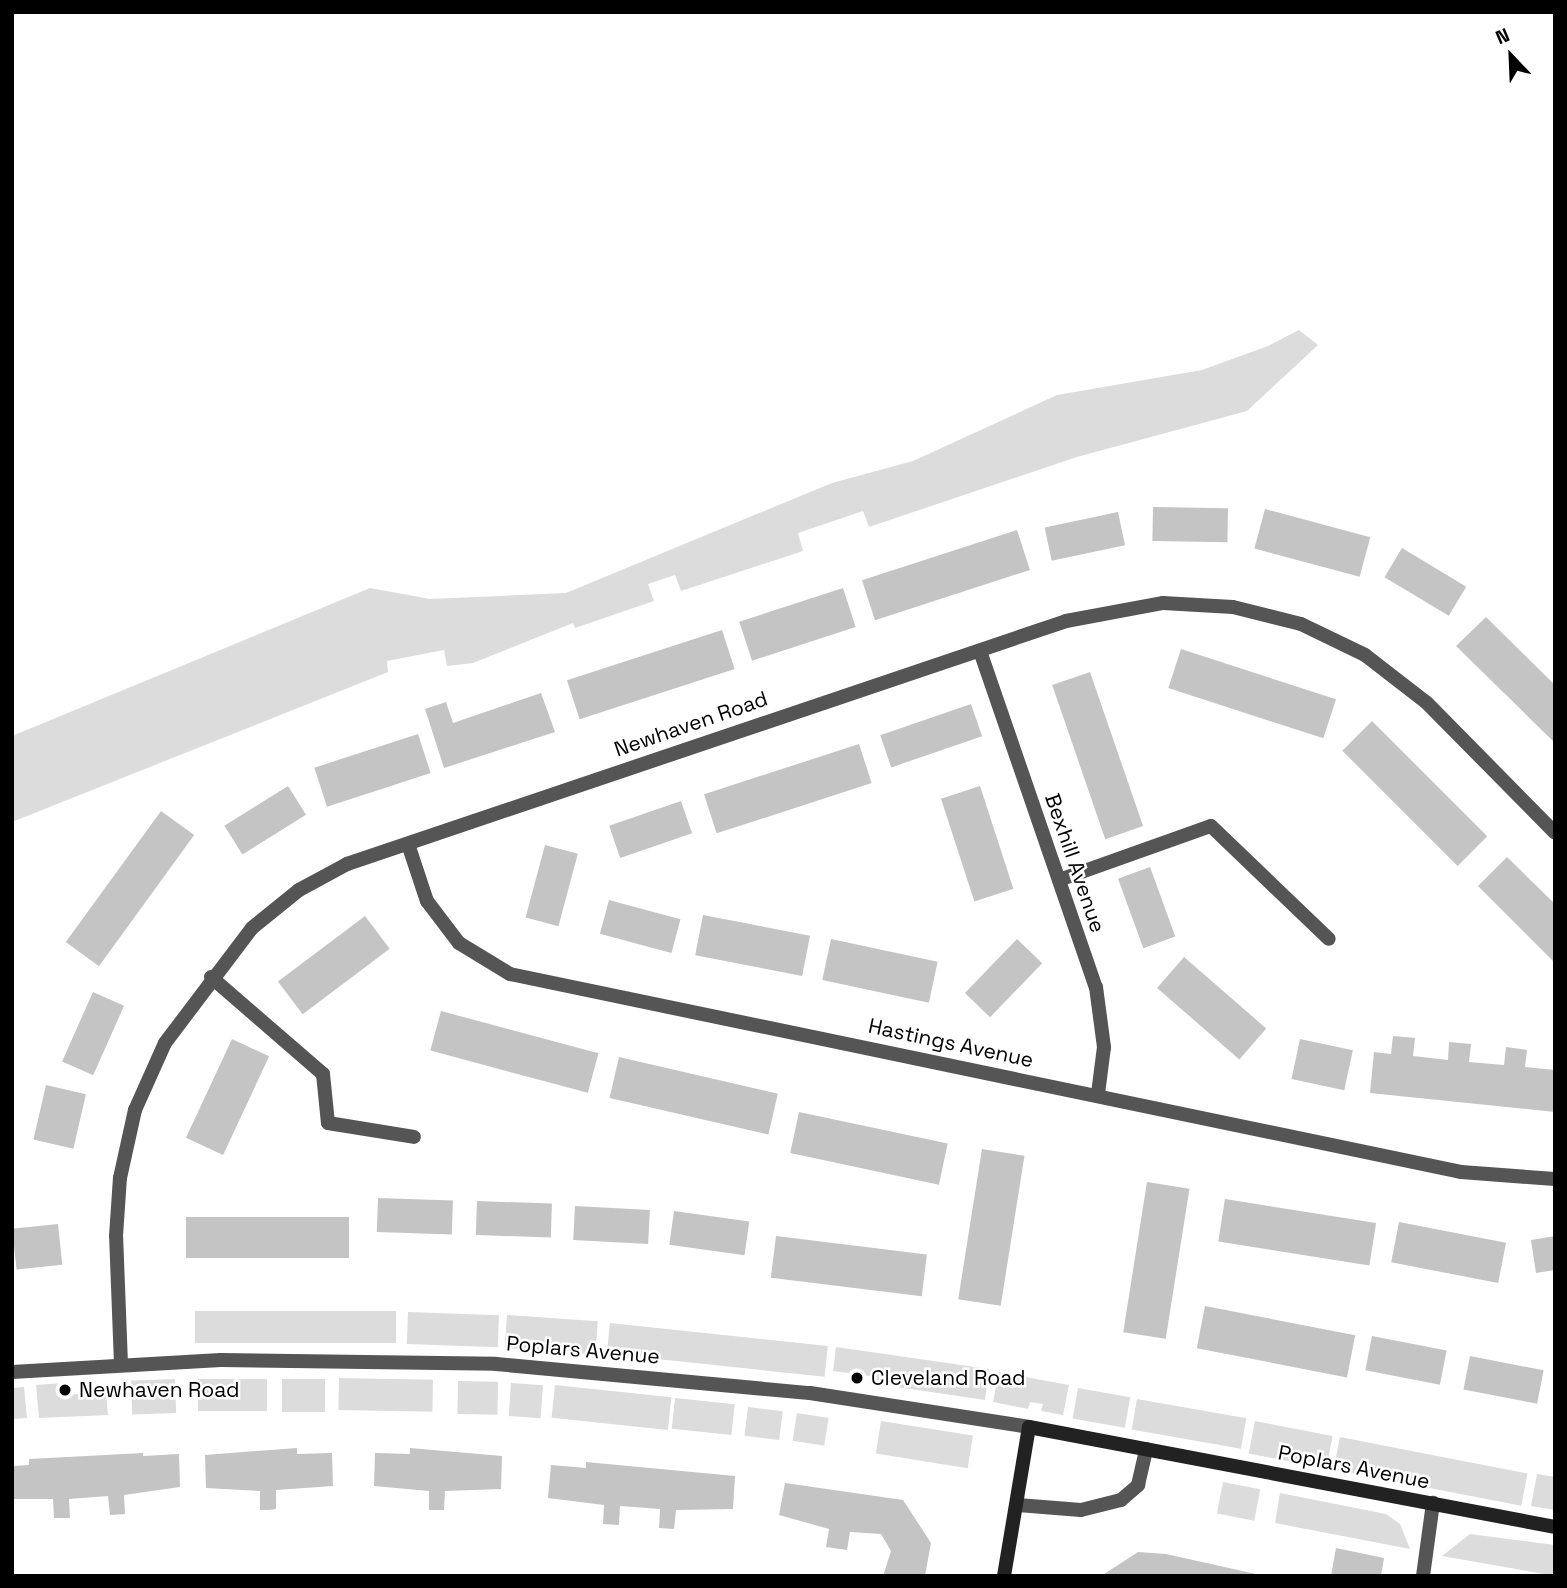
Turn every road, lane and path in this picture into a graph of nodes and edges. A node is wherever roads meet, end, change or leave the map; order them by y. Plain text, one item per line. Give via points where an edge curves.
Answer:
1 (980, 651) junction
2 (1555, 833) edge
3 (408, 844) junction
4 (1059, 880) junction
5 (1329, 939) dead end
6 (211, 976) junction
7 (1098, 1094) junction
8 (414, 1137) dead end
9 (1555, 1179) edge
10 (121, 1364) junction
11 (12, 1372) edge
12 (1029, 1427) junction
13 (1146, 1449) junction
14 (1433, 1503) junction
15 (1018, 1505) junction
16 (1555, 1527) edge
17 (1004, 1576) edge
18 (1423, 1576) edge

1 - 2 street, Newhaven Road via 1066,621 1163,603 1233,607 1301,624 1365,655 1427,703
1 - 3 street, Newhaven Road
1 - 4 street, Bexhill Avenue
3 - 6 street, Newhaven Road via 347,864 299,890 252,928
3 - 7 street, Hastings Avenue via 427,901 458,943 510,974
4 - 5 street via 1211,826
4 - 7 street, Bexhill Avenue via 1096,987 1104,1047
6 - 8 street via 323,1074 328,1123
6 - 10 street, Newhaven Road via 165,1043 135,1110 120,1178 116,1236
7 - 9 street, Hastings Avenue via 1461,1172
10 - 11 street, Poplars Avenue
10 - 12 street, Poplars Avenue via 221,1360 496,1364 810,1392
12 - 13 street, Poplars Avenue
12 - 15 street
13 - 14 street, Poplars Avenue
13 - 15 street via 1138,1485 1121,1500 1082,1510
14 - 16 street, Poplars Avenue
14 - 18 street
15 - 17 street

